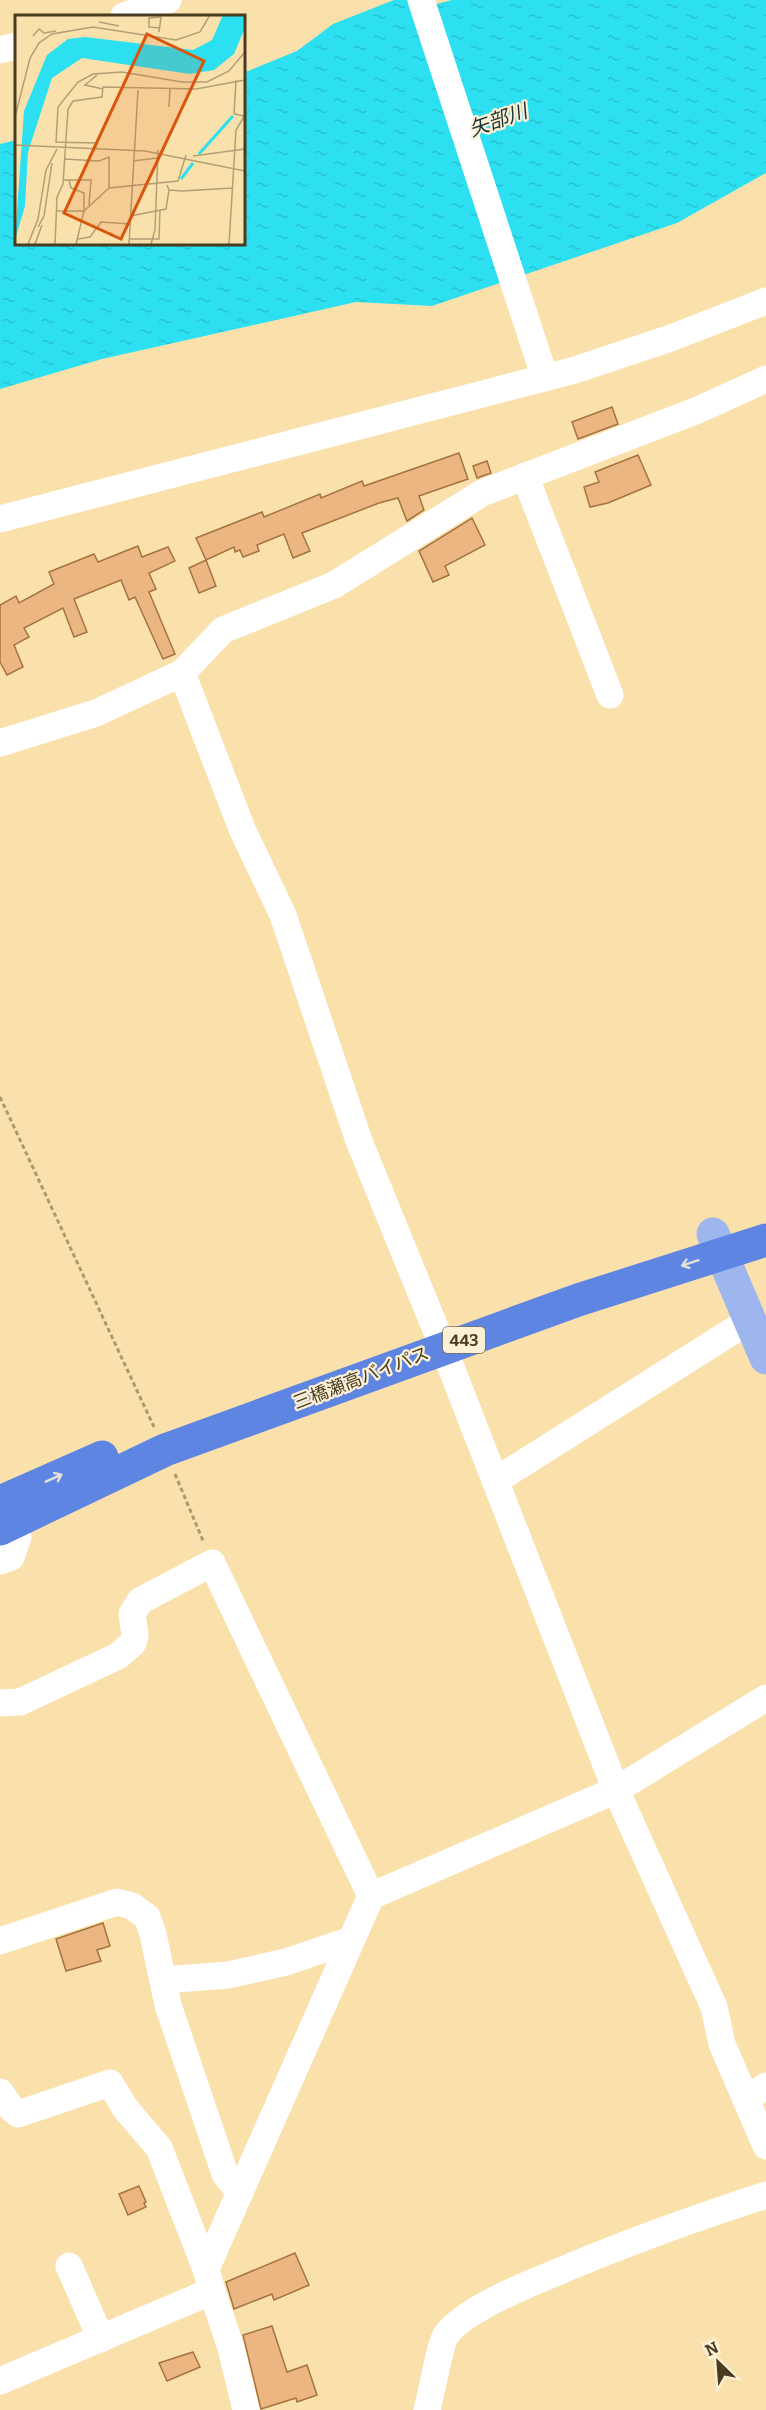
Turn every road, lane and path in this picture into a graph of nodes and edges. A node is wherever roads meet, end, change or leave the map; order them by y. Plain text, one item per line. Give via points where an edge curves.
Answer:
1 (168, 0) edge
2 (422, 0) edge
3 (127, 15) edge
4 (15, 46) edge
5 (0, 50) edge
6 (766, 301) edge
7 (545, 378) junction
8 (766, 379) edge
9 (525, 476) junction
10 (0, 519) edge
11 (182, 673) junction
12 (610, 695) dead end
13 (0, 743) edge
14 (0, 1097) edge
15 (766, 1217) edge
16 (766, 1240) edge
17 (717, 1244) junction
18 (750, 1320) junction
19 (439, 1338) junction
20 (766, 1358) edge
21 (161, 1442) junction
22 (495, 1481) junction
23 (3, 1514) edge
24 (0, 1561) edge
25 (212, 1563) junction
26 (766, 1698) edge
27 (0, 1703) edge
28 (616, 1790) junction
29 (370, 1896) junction
30 (351, 1940) junction
31 (0, 1941) edge
32 (163, 1980) junction
33 (0, 2092) edge
34 (756, 2093) edge
35 (766, 2146) edge
36 (240, 2192) junction
37 (766, 2195) edge
38 (69, 2266) dead end
39 (209, 2280) junction
40 (101, 2338) junction
41 (0, 2382) edge
42 (246, 2410) edge
43 (427, 2410) edge

1 - 3 street
2 - 7 street
4 - 5 street
6 - 7 street via 668,339
7 - 10 street
8 - 9 street via 698,410
9 - 11 street via 482,493 334,585 223,630
9 - 12 street
11 - 13 street via 96,713
11 - 19 street via 242,829 283,915 359,1141
14 - 21 path
15 - 17 highway, 三橋瀬高バイパス / 443
16 - 17 highway, 三橋瀬高バイパス / 443
17 - 18 main road
17 - 19 highway, 三橋瀬高バイパス / 443 via 572,1278
18 - 20 main road
18 - 22 street
19 - 21 highway, 三橋瀬高バイパス / 443
19 - 22 street
21 - 23 highway, 三橋瀬高バイパス / 443
21 - 25 path
22 - 28 street
23 - 24 street via 18,1537 11,1557
25 - 27 street via 140,1601 132,1614 133,1643 117,1656 20,1702
25 - 29 street
26 - 28 street
28 - 29 street
28 - 34 street via 714,2007 722,2044
29 - 30 street
30 - 32 street via 286,1962 240,1972
30 - 36 street
31 - 32 street via 117,1902 132,1906 147,1917
32 - 36 street via 225,2174
33 - 39 street via 18,2114 110,2083 124,2108 159,2148
34 - 35 street
36 - 39 street
37 - 43 street via 668,2227 569,2267 503,2295 461,2321 445,2336
38 - 40 street
39 - 40 street
39 - 42 street
40 - 41 street

